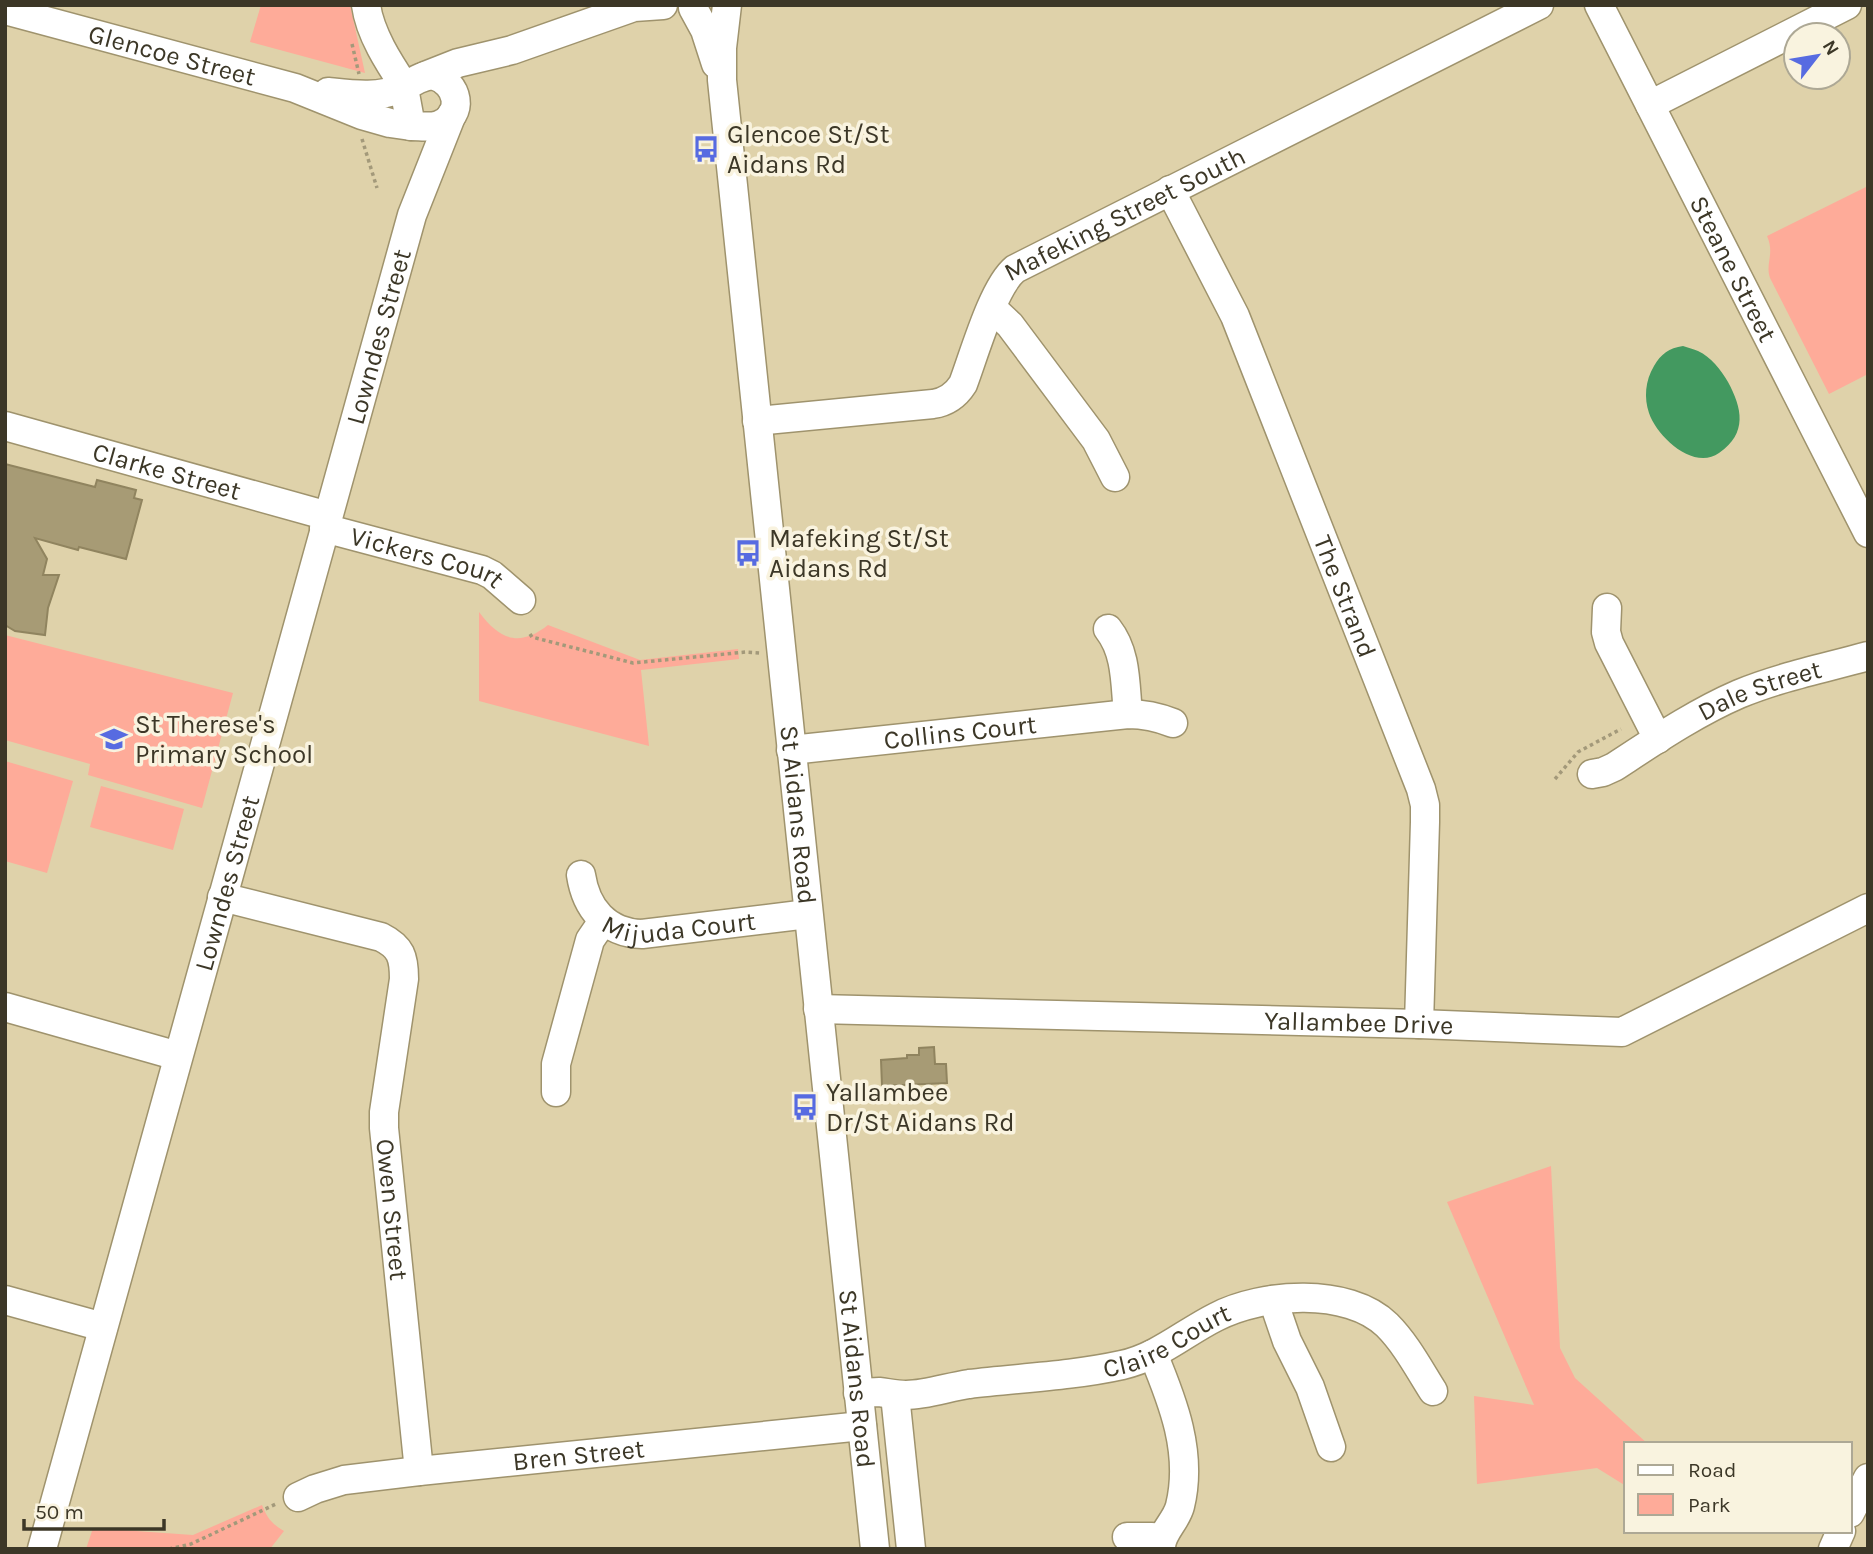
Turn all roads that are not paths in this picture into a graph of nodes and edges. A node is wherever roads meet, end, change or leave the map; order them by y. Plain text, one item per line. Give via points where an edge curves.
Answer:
1 (366, 5) edge
2 (727, 5) edge
3 (1539, 5) edge
4 (1599, 5) edge
5 (1847, 5) edge
6 (635, 6) edge
7 (686, 6) edge
8 (5, 9) edge
9 (512, 50) junction
10 (722, 80) junction
11 (411, 83) junction
12 (297, 89) junction
13 (1650, 105) junction
14 (454, 110) junction
15 (412, 126) junction
16 (1170, 190) junction
17 (411, 215) junction
18 (992, 308) junction
19 (757, 421) junction
20 (5, 426) edge
21 (1115, 477) dead end
22 (326, 522) junction
23 (1868, 533) edge
24 (521, 600) dead end
25 (1607, 608) dead end
26 (1108, 629) dead end
27 (1868, 656) edge
28 (1128, 714) junction
29 (1172, 723) dead end
30 (1658, 739) junction
31 (791, 750) junction
32 (1592, 774) dead end
33 (581, 874) dead end
34 (222, 897) junction
35 (1868, 908) edge
36 (808, 914) junction
37 (603, 921) junction
38 (5, 1007) edge
39 (818, 1009) junction
40 (1419, 1024) junction
41 (178, 1056) junction
42 (556, 1093) dead end
43 (5, 1300) edge
44 (1273, 1300) junction
45 (103, 1327) junction
46 (1153, 1354) junction
47 (1433, 1391) dead end
48 (858, 1393) junction
49 (895, 1395) junction
50 (862, 1426) junction
51 (1331, 1447) dead end
52 (419, 1471) junction
53 (1868, 1478) edge
54 (298, 1497) road end
55 (1852, 1509) edge
56 (1840, 1533) edge
57 (1127, 1537) dead end
58 (1161, 1544) edge
59 (41, 1549) edge
60 (875, 1549) edge
61 (911, 1549) edge
62 (1833, 1549) edge

1 - 11 street via 379,42
2 - 10 street, St Aidans Road
3 - 16 street, Mafeking Street South
4 - 13 street, Steane Street
5 - 13 street
6 - 7 street, Glencoe Street
6 - 9 street, Glencoe Street
7 - 10 street, St Aidans Road via 705,30
8 - 12 street, Glencoe Street
9 - 11 street, Glencoe Street via 458,63
9 - 14 street, Glencoe Street via 473,80
10 - 19 street, St Aidans Road
11 - 12 street, Glencoe Street via 369,96
11 - 14 street via 442,78 449,82
11 - 15 street
12 - 15 street, Glencoe Street via 362,115
13 - 23 street, Steane Street
14 - 15 street via 440,125
14 - 17 street, Lowndes Street
15 - 17 street, Lowndes Street via 416,174
16 - 18 street, Mafeking Street South via 1015,269 1003,281
16 - 40 street, The Strand via 1235,316 1421,789 1425,822
17 - 22 street, Lowndes Street
18 - 19 street, Mafeking Street South via 963,384 945,401
18 - 21 street via 1010,325 1096,440
19 - 31 street, St Aidans Road
20 - 22 street, Clarke Street
22 - 24 street, Vickers Court via 482,570
22 - 34 street, Lowndes Street
25 - 30 street via 1609,643
26 - 28 street via 1122,657
27 - 30 street, Dale Street via 1738,694
28 - 29 street, Collins Court
28 - 31 street, Collins Court
30 - 32 street, Dale Street via 1614,767
31 - 36 street, St Aidans Road
33 - 37 street, Mijuda Court via 587,898
34 - 41 street, Lowndes Street
34 - 52 street, Owen Street via 408,943 384,1128
35 - 40 street, Yallambee Drive via 1622,1032
36 - 37 street, Mijuda Court via 642,934 627,933
36 - 39 street, St Aidans Road
37 - 42 street via 590,940 556,1064
38 - 41 street
39 - 40 street, Yallambee Drive
39 - 48 street, St Aidans Road
41 - 45 street, Lowndes Street
43 - 45 street
44 - 46 street, Claire Court via 1218,1315
44 - 47 street, Claire Court via 1321,1298 1357,1305 1387,1324
44 - 51 street
45 - 59 street, Lowndes Street
46 - 49 street, Claire Court via 1124,1365
46 - 58 street via 1174,1407 1183,1449 1180,1505
48 - 49 street, Claire Court
48 - 50 street, St Aidans Road
49 - 61 street, St Aidans Road
50 - 52 street, Bren Street
50 - 60 street, St Aidans Road
52 - 54 street, Bren Street via 344,1480
53 - 55 street
56 - 62 street
57 - 58 street via 1152,1537

